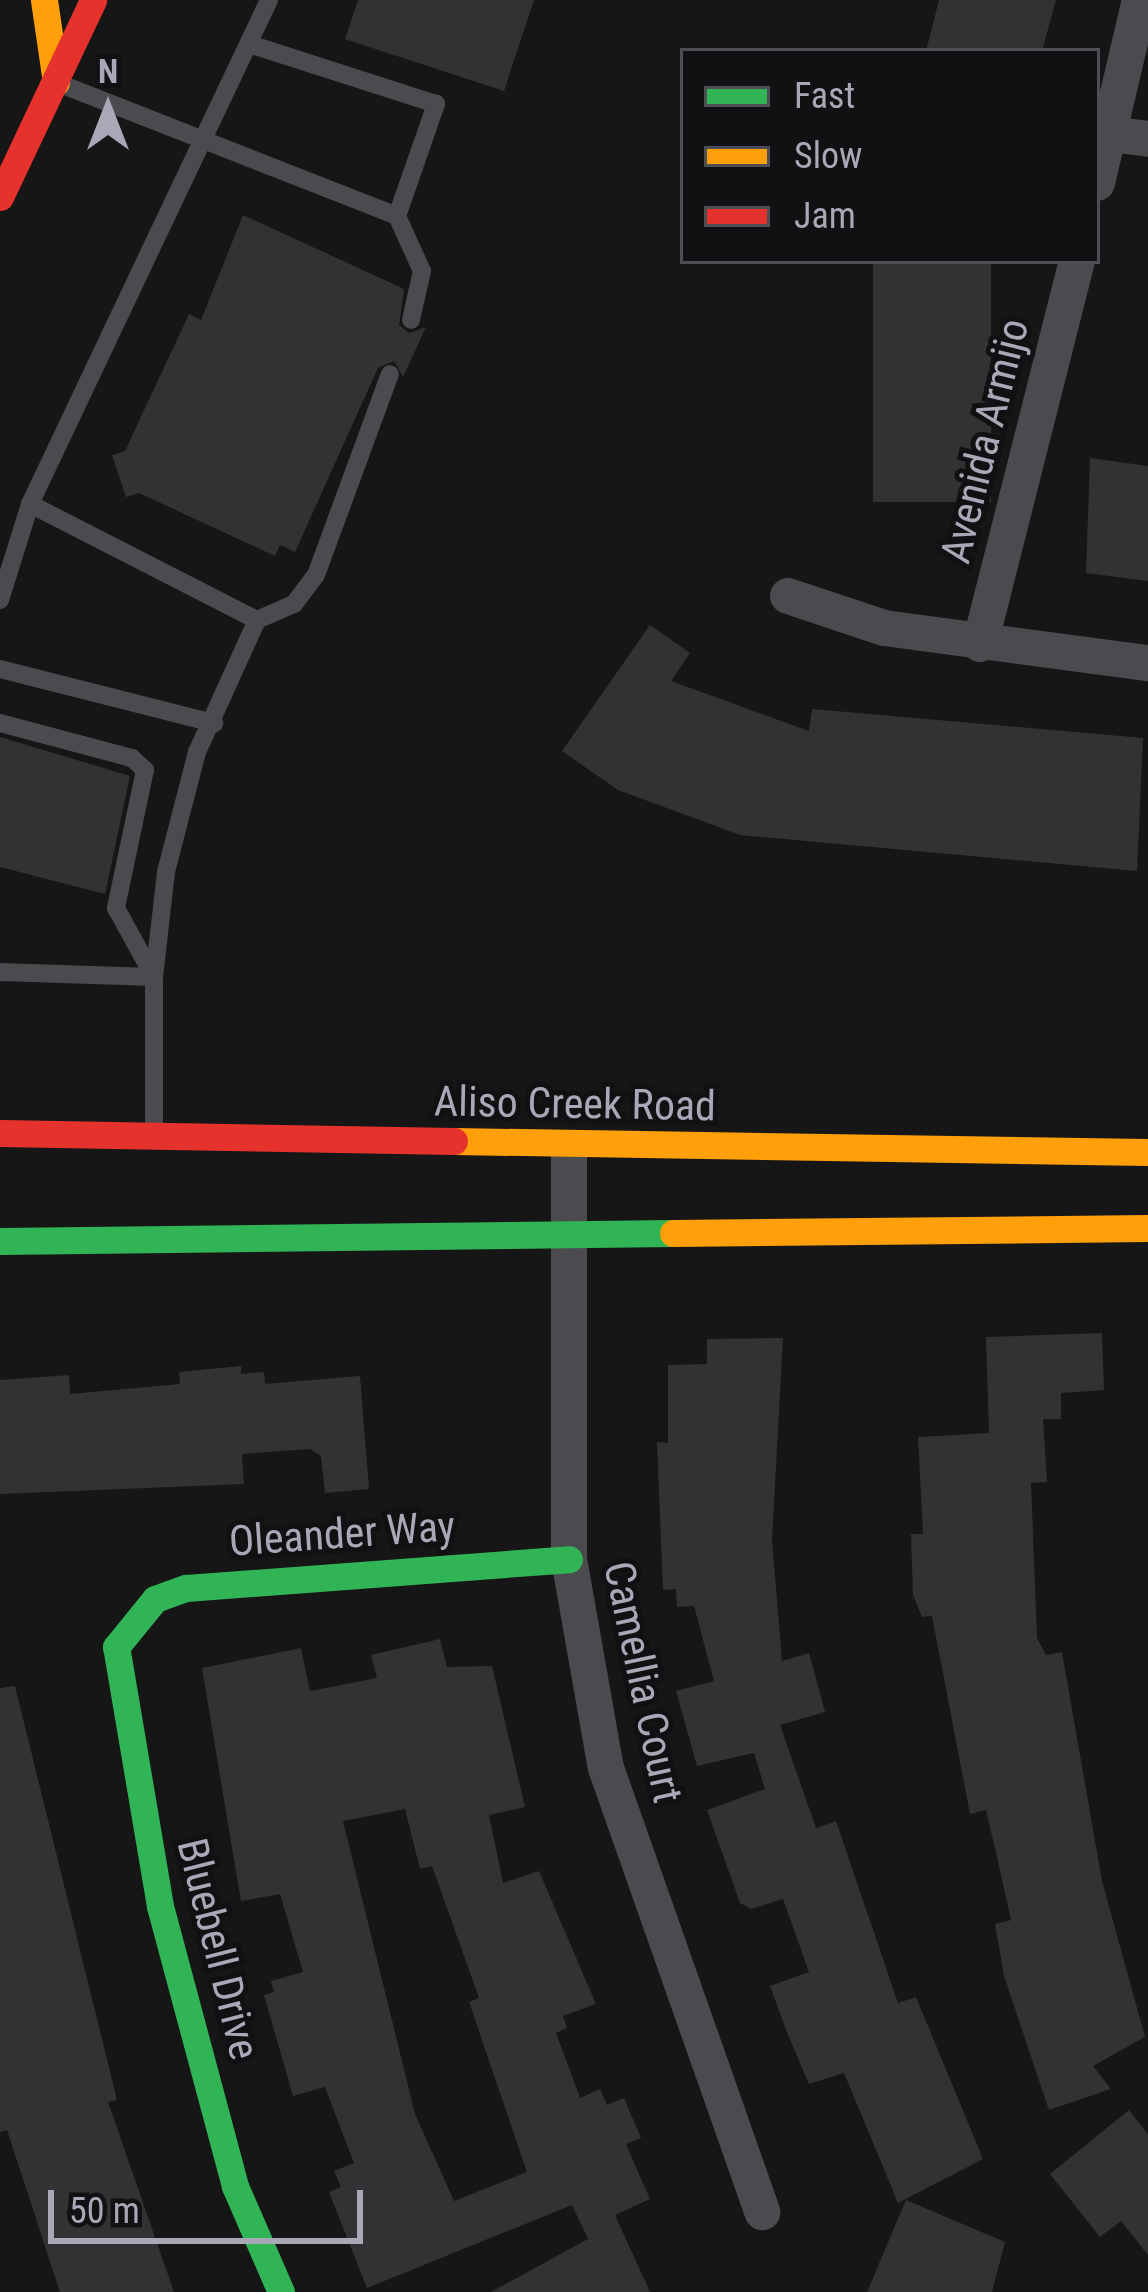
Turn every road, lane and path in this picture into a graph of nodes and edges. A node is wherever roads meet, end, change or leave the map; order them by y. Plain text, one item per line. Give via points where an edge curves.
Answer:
1 (44, 0) edge
2 (93, 0) edge
3 (269, 0) edge
4 (1140, 0) edge
5 (249, 44) junction
6 (56, 82) junction
7 (1109, 134) junction
8 (1148, 139) edge
9 (204, 140) junction
10 (1100, 171) edge
11 (0, 197) edge
12 (397, 217) junction
13 (1076, 264) edge
14 (411, 320) dead end
15 (390, 374) dead end
16 (29, 504) junction
17 (788, 596) dead end
18 (0, 600) edge
19 (257, 620) junction
20 (980, 644) junction
21 (1148, 663) edge
22 (0, 669) edge
23 (214, 722) junction
24 (0, 723) edge
25 (0, 972) edge
26 (154, 977) junction
27 (0, 1133) edge
28 (154, 1136) junction
29 (569, 1148) junction
30 (1148, 1152) edge
31 (1148, 1228) edge
32 (569, 1240) junction
33 (0, 1241) edge
34 (569, 1559) junction
35 (131, 1620) joint
36 (762, 2212) dead end
37 (281, 2292) edge

1 - 6 main road
2 - 6 main road
3 - 5 lane
4 - 7 street
5 - 9 lane
5 - 12 lane via 436,104
6 - 9 lane
6 - 11 main road
7 - 8 street
7 - 10 street
9 - 12 lane
9 - 16 lane
12 - 14 lane via 422,271
13 - 20 street, Avenida Armijo
15 - 19 lane via 316,575 294,604
16 - 18 lane
16 - 19 lane
17 - 20 street via 884,628
19 - 23 lane
20 - 21 street
22 - 23 lane
23 - 26 lane via 166,872
24 - 26 lane via 132,758 145,770 116,908
25 - 26 lane
26 - 28 lane
27 - 28 main road, Aliso Creek Road
28 - 29 main road, Aliso Creek Road
29 - 30 main road, Aliso Creek Road
29 - 32 street, Camellia Court
31 - 32 main road
32 - 33 main road
32 - 34 street, Camellia Court
34 - 35 main road, Oleander Way via 186,1588
34 - 36 street, Camellia Court via 606,1768
35 - 37 main road, Bluebell Drive via 116,1647 118,1693 160,1906 235,2186

